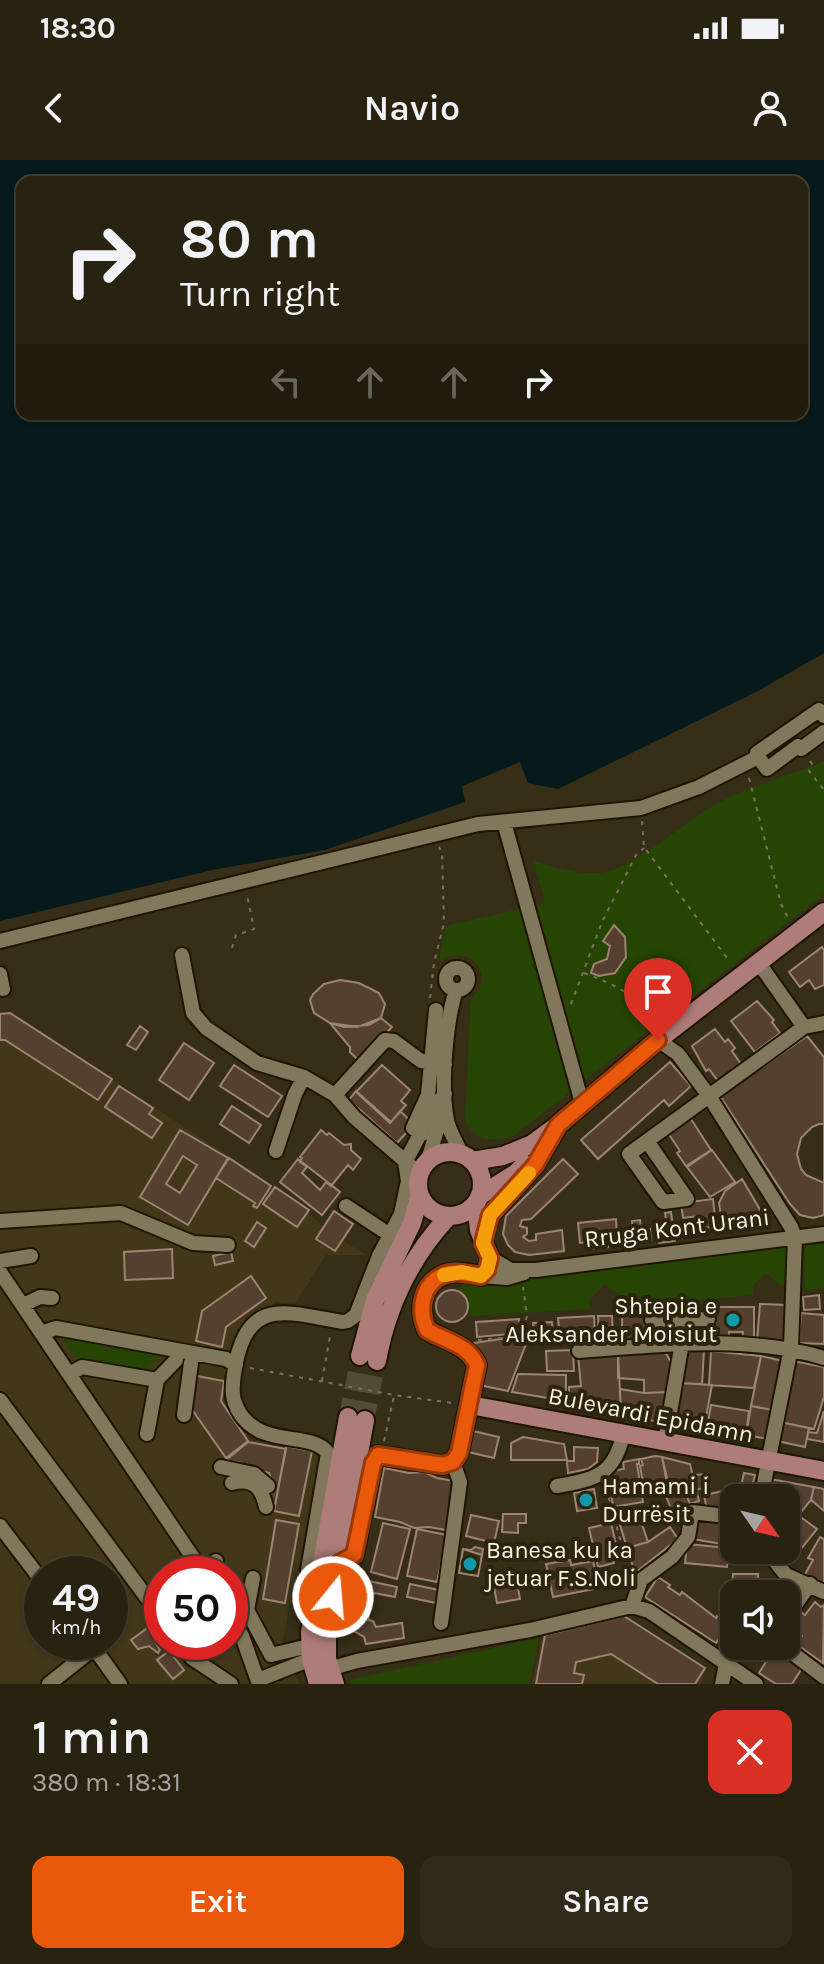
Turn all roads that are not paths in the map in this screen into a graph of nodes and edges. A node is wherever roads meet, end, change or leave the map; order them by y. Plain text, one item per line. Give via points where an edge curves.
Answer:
1 (824, 717) edge
2 (824, 732) edge
3 (752, 760) junction
4 (504, 822) junction
5 (824, 912) edge
6 (0, 941) edge
7 (182, 955) dead end
8 (758, 962) junction
9 (456, 990) dead end
10 (436, 1010) road end
11 (824, 1023) edge
12 (804, 1027) junction
13 (662, 1036) junction
14 (438, 1064) junction
15 (304, 1077) junction
16 (335, 1095) junction
17 (709, 1096) junction
18 (445, 1099) junction
19 (582, 1103) junction
20 (558, 1125) junction
21 (422, 1134) junction
22 (647, 1141) dead end
23 (276, 1151) dead end
24 (467, 1157) junction
25 (417, 1166) junction
26 (420, 1195) junction
27 (478, 1200) junction
28 (346, 1206) dead end
29 (448, 1217) junction
30 (0, 1221) edge
31 (824, 1234) edge
32 (390, 1235) junction
33 (795, 1238) junction
34 (228, 1245) dead end
35 (486, 1250) junction
36 (31, 1256) dead end
37 (0, 1261) edge
38 (0, 1272) edge
39 (529, 1272) junction
40 (481, 1276) junction
41 (52, 1298) dead end
42 (23, 1305) junction
43 (686, 1319) junction
44 (708, 1319) dead end
45 (652, 1320) dead end
46 (41, 1333) junction
47 (680, 1343) junction
48 (164, 1348) junction
49 (791, 1348) junction
50 (579, 1351) dead end
51 (824, 1358) edge
52 (184, 1362) junction
53 (236, 1365) junction
54 (69, 1374) junction
55 (157, 1380) junction
56 (0, 1400) edge
57 (470, 1405) junction
58 (184, 1415) dead end
59 (147, 1434) dead end
60 (623, 1434) junction
61 (665, 1442) junction
62 (453, 1462) junction
63 (769, 1462) junction
64 (221, 1467) dead end
65 (824, 1471) edge
66 (232, 1483) dead end
67 (764, 1484) edge
68 (268, 1486) dead end
69 (557, 1486) dead end
70 (266, 1507) dead end
71 (720, 1515) edge
72 (0, 1526) edge
73 (192, 1556) edge
74 (24, 1557) edge
75 (339, 1563) junction
76 (777, 1564) edge
77 (253, 1578) dead end
78 (810, 1584) junction
79 (824, 1592) edge
80 (144, 1594) edge
81 (315, 1598) junction
82 (800, 1598) edge
83 (248, 1605) edge
84 (632, 1606) junction
85 (248, 1612) edge
86 (441, 1623) dead end
87 (248, 1652) edge
88 (310, 1653) junction
89 (800, 1659) edge
90 (77, 1660) edge
91 (103, 1660) edge
92 (195, 1660) edge
93 (726, 1664) junction
94 (824, 1677) edge
95 (328, 1679) edge
96 (259, 1682) edge
97 (54, 1683) edge
98 (120, 1684) edge
99 (231, 1684) edge
100 (722, 1684) edge
101 (756, 1684) edge

1 - 3 street via 819,710
2 - 3 street via 767,769
3 - 4 street via 641,808
4 - 6 street via 478,824
4 - 19 street
5 - 8 main road
7 - 15 street via 193,1013 206,1028 257,1063
8 - 12 street
8 - 13 main road
9 - 14 street
10 - 14 street
11 - 12 street
12 - 17 street
13 - 17 street
13 - 19 main road
14 - 16 street via 421,1061 385,1040
14 - 18 street
14 - 21 street via 413,1128
15 - 16 street
15 - 23 street
16 - 25 street via 346,1110
17 - 22 street
17 - 33 street
18 - 21 street via 436,1103
18 - 24 street via 450,1131
18 - 25 street
19 - 20 main road
20 - 24 main road via 515,1152
20 - 27 main road via 516,1173
20 - 35 main road via 535,1165 490,1215
21 - 25 street
24 - 25 main road via 439,1154
24 - 27 main road via 482,1176
25 - 26 main road
25 - 32 street
26 - 29 main road via 430,1210
26 - 29 main road via 375,1300 368,1358 410,1267
27 - 29 main road via 463,1214
27 - 35 main road via 476,1220
28 - 32 street
30 - 34 street via 121,1213 193,1243
31 - 33 street, Rruga Kont Urani
32 - 53 street via 352,1319 288,1312 265,1316 244,1335
33 - 39 street, Rruga Kont Urani
33 - 49 street
35 - 39 street, Rruga Kont Urani via 511,1270
35 - 40 main road via 487,1270
36 - 37 street
38 - 42 street
39 - 40 street, Rruga Kont Urani via 507,1278
40 - 57 main road, Rruga Kont Urani via 443,1275 422,1302 427,1330 457,1343 477,1365
41 - 42 street
42 - 46 street
43 - 44 street
43 - 45 street
43 - 47 street
46 - 48 street via 56,1328
46 - 54 street
47 - 49 street
47 - 50 street
47 - 61 street
48 - 52 street
48 - 53 street
49 - 51 street
49 - 63 street
52 - 53 street
52 - 55 street
52 - 58 street
53 - 81 street via 231,1395 242,1417 262,1433 322,1446 328,1453 308,1570
54 - 55 street via 82,1367
54 - 73 street
55 - 59 street
56 - 80 street
57 - 60 main road, Bulevardi Epidamn
57 - 62 main road
60 - 61 main road, Bulevardi Epidamn
60 - 69 street via 620,1453 602,1471 590,1480
61 - 63 main road, Bulevardi Epidamn
62 - 75 main road via 442,1465 378,1455 354,1555
62 - 86 street via 460,1482
63 - 65 main road, Bulevardi Epidamn
63 - 67 street
64 - 68 street via 254,1474
66 - 70 street via 257,1485
71 - 84 street via 692,1512 681,1548 641,1580
72 - 74 street
75 - 81 main road via 356,1418
75 - 95 main road via 327,1634
76 - 78 street via 786,1575
77 - 83 street
78 - 79 street
78 - 82 street
81 - 88 main road
84 - 93 street via 649,1611
84 - 95 street via 357,1661
85 - 88 street via 271,1655
87 - 96 street
88 - 95 main road
88 - 96 street
89 - 94 street
90 - 97 street
91 - 98 street
92 - 99 street
93 - 100 street
93 - 101 street

